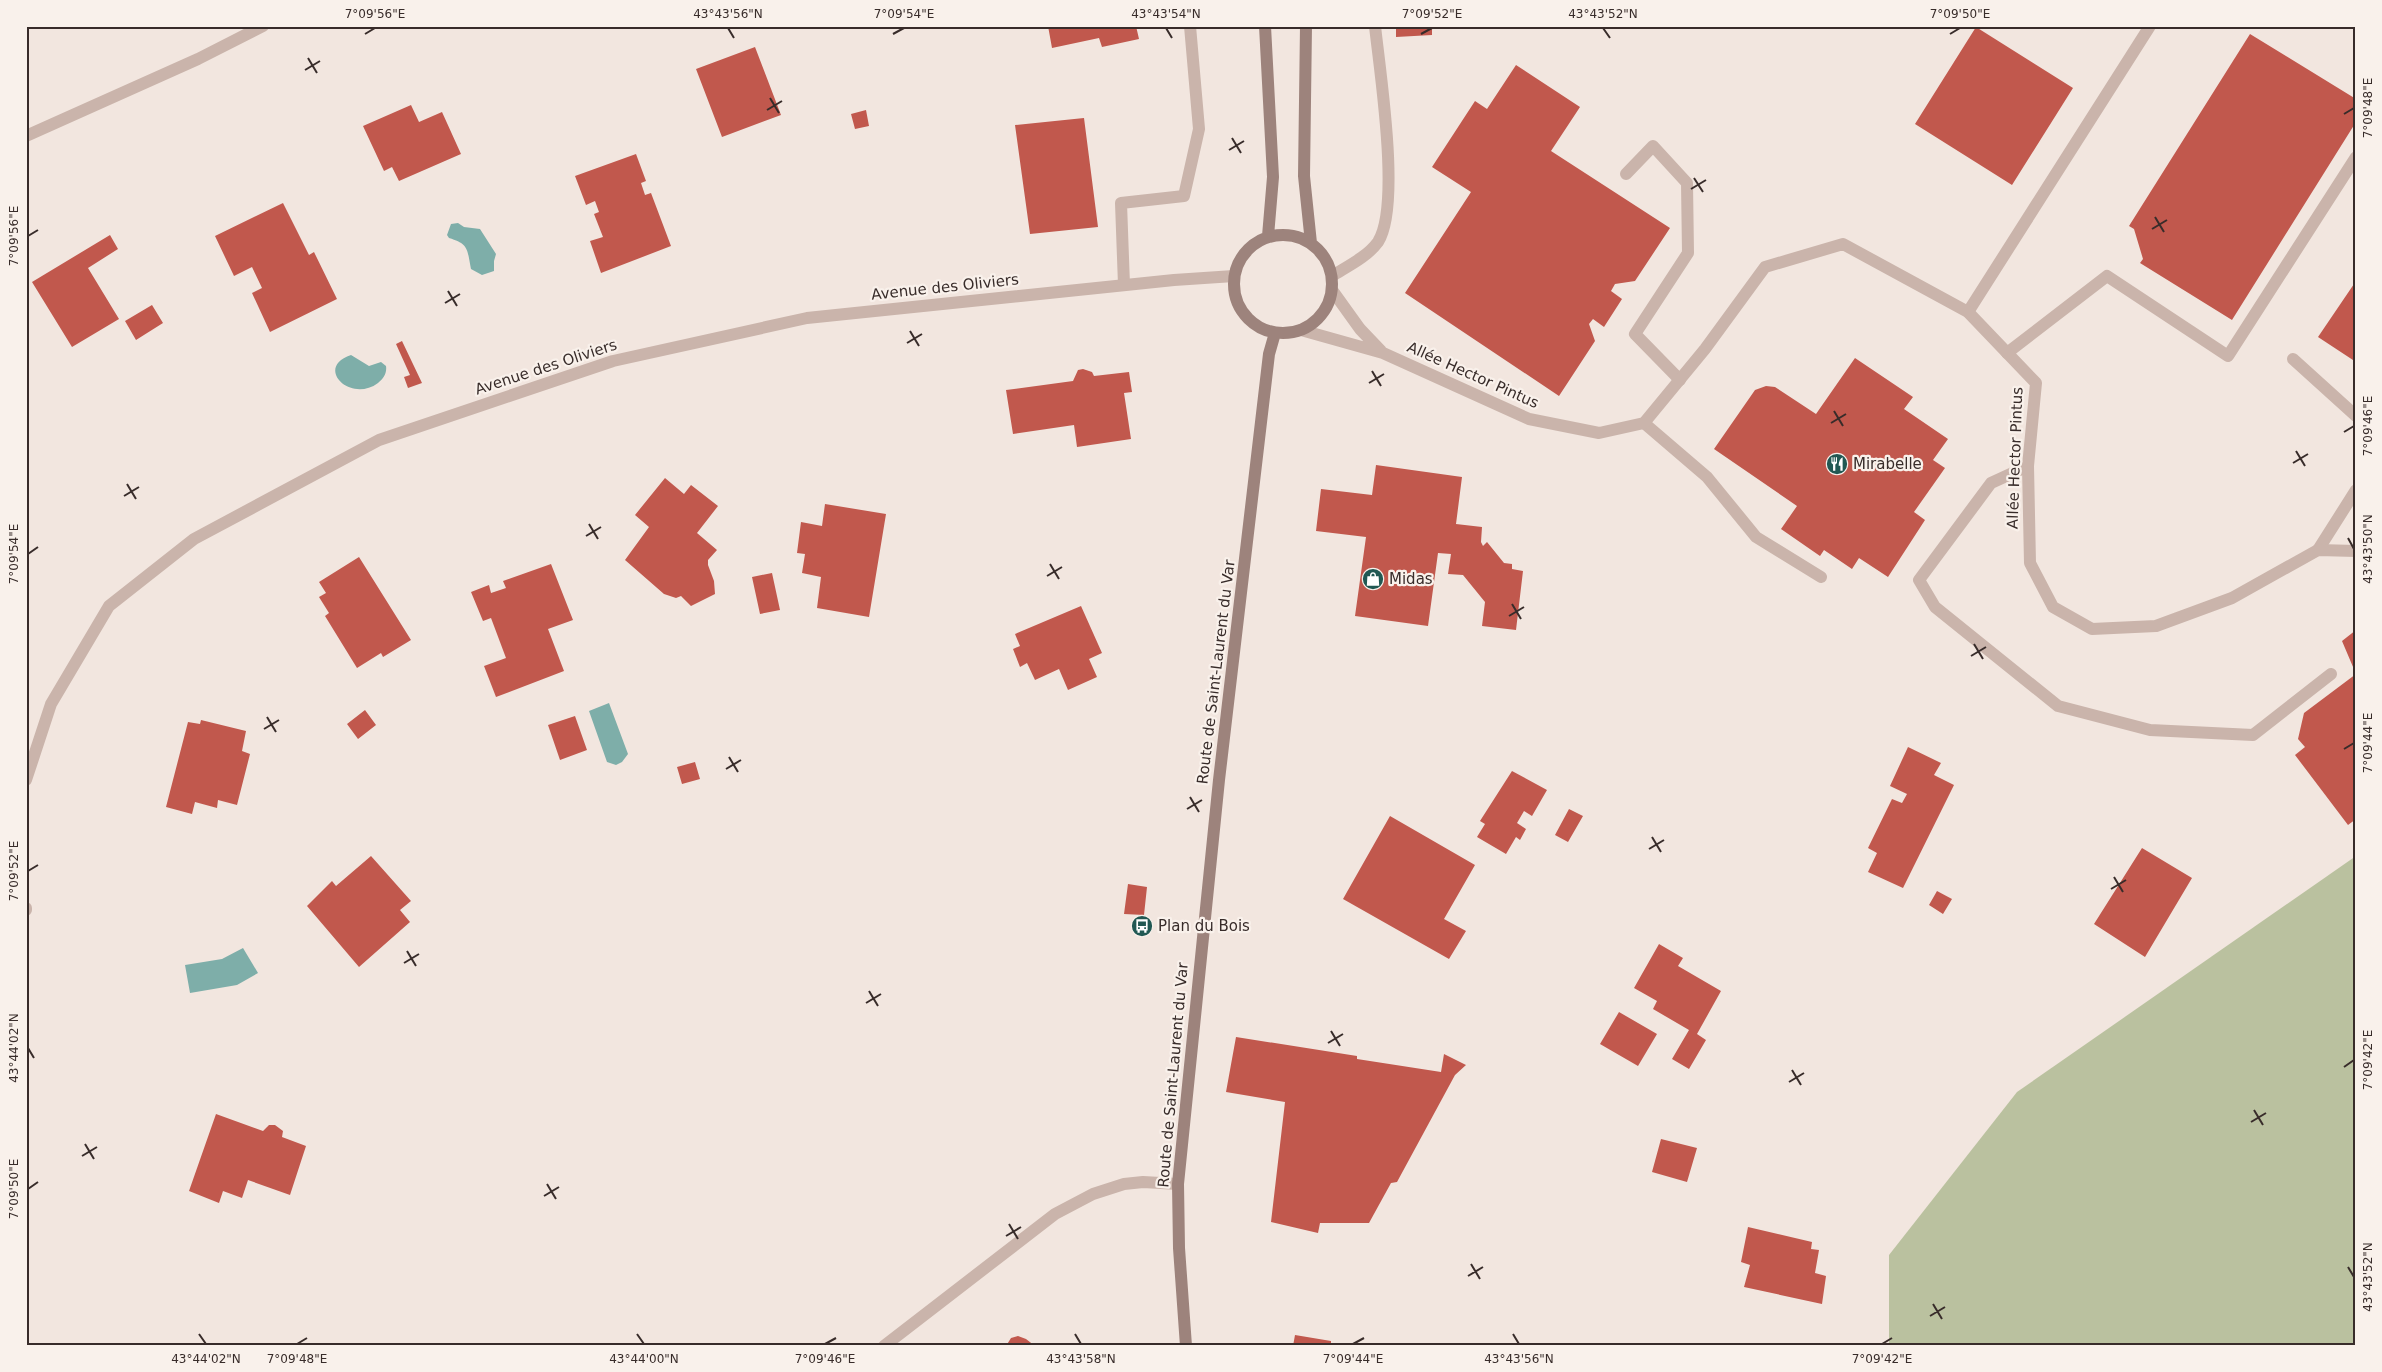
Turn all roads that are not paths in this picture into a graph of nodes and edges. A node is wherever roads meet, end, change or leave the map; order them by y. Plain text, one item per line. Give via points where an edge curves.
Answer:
1 (263, 26) edge
2 (1190, 26) edge
3 (1265, 26) edge
4 (1306, 26) edge
5 (1375, 26) edge
6 (2150, 26) edge
7 (26, 136) edge
8 (2356, 157) edge
9 (1626, 174) dead end
10 (1268, 236) junction
11 (1311, 242) junction
12 (1234, 276) junction
13 (1332, 276) junction
14 (1124, 285) junction
15 (1332, 290) junction
16 (1968, 312) junction
17 (1301, 330) junction
18 (1275, 332) junction
19 (2007, 352) junction
20 (1383, 353) junction
21 (2293, 359) dead end
22 (1680, 380) junction
23 (2356, 416) edge
24 (1644, 423) junction
25 (2028, 466) junction
26 (2356, 490) edge
27 (2318, 550) junction
28 (2356, 551) edge
29 (1821, 577) dead end
30 (2331, 674) dead end
31 (26, 780) edge
32 (1178, 1184) junction
33 (884, 1346) edge
34 (1186, 1346) edge

1 - 7 street via 198,59
2 - 14 street via 1199,128 1184,196 1121,203
3 - 10 main road via 1273,177
4 - 11 main road via 1304,176
5 - 13 street via 1390,184 1385,226 1365,256
6 - 16 street
8 - 19 street via 2228,356 2107,276
9 - 22 street via 1653,146 1687,183 1688,253 1635,334
10 - 11 main road via 1290,234
10 - 12 main road via 1249,247
11 - 13 main road via 1321,251
12 - 14 street, Avenue des Oliviers
12 - 18 main road via 1235,297 1243,312 1255,324
13 - 15 main road
14 - 31 street, Avenue des Oliviers via 807,318 613,361 379,440 194,539 110,606 51,704
15 - 17 main road via 1323,314
15 - 20 street, Allée Hector Pintus via 1360,329
16 - 19 street, Allée Hector Pintus
16 - 22 street, Allée Hector Pintus via 1843,244 1766,267
17 - 18 main road
17 - 20 street, Allée Hector Pintus
18 - 32 main road, Route de Saint-Laurent du Var via 1269,354 1219,780
19 - 25 street, Allée Hector Pintus via 2036,383
20 - 24 street, Allée Hector Pintus via 1529,419 1599,433
21 - 23 street
22 - 24 street, Allée Hector Pintus
24 - 29 street via 1707,477 1756,537
25 - 27 street, Allée Hector Pintus via 2030,564 2052,607 2092,629 2156,626 2232,598
25 - 30 street via 1992,483 1919,580 1935,607 2058,706 2150,730 2253,735
26 - 27 street
27 - 28 street
32 - 33 street via 1124,1184 1093,1194 1055,1214
32 - 34 main road, Route de Saint-Laurent du Var

